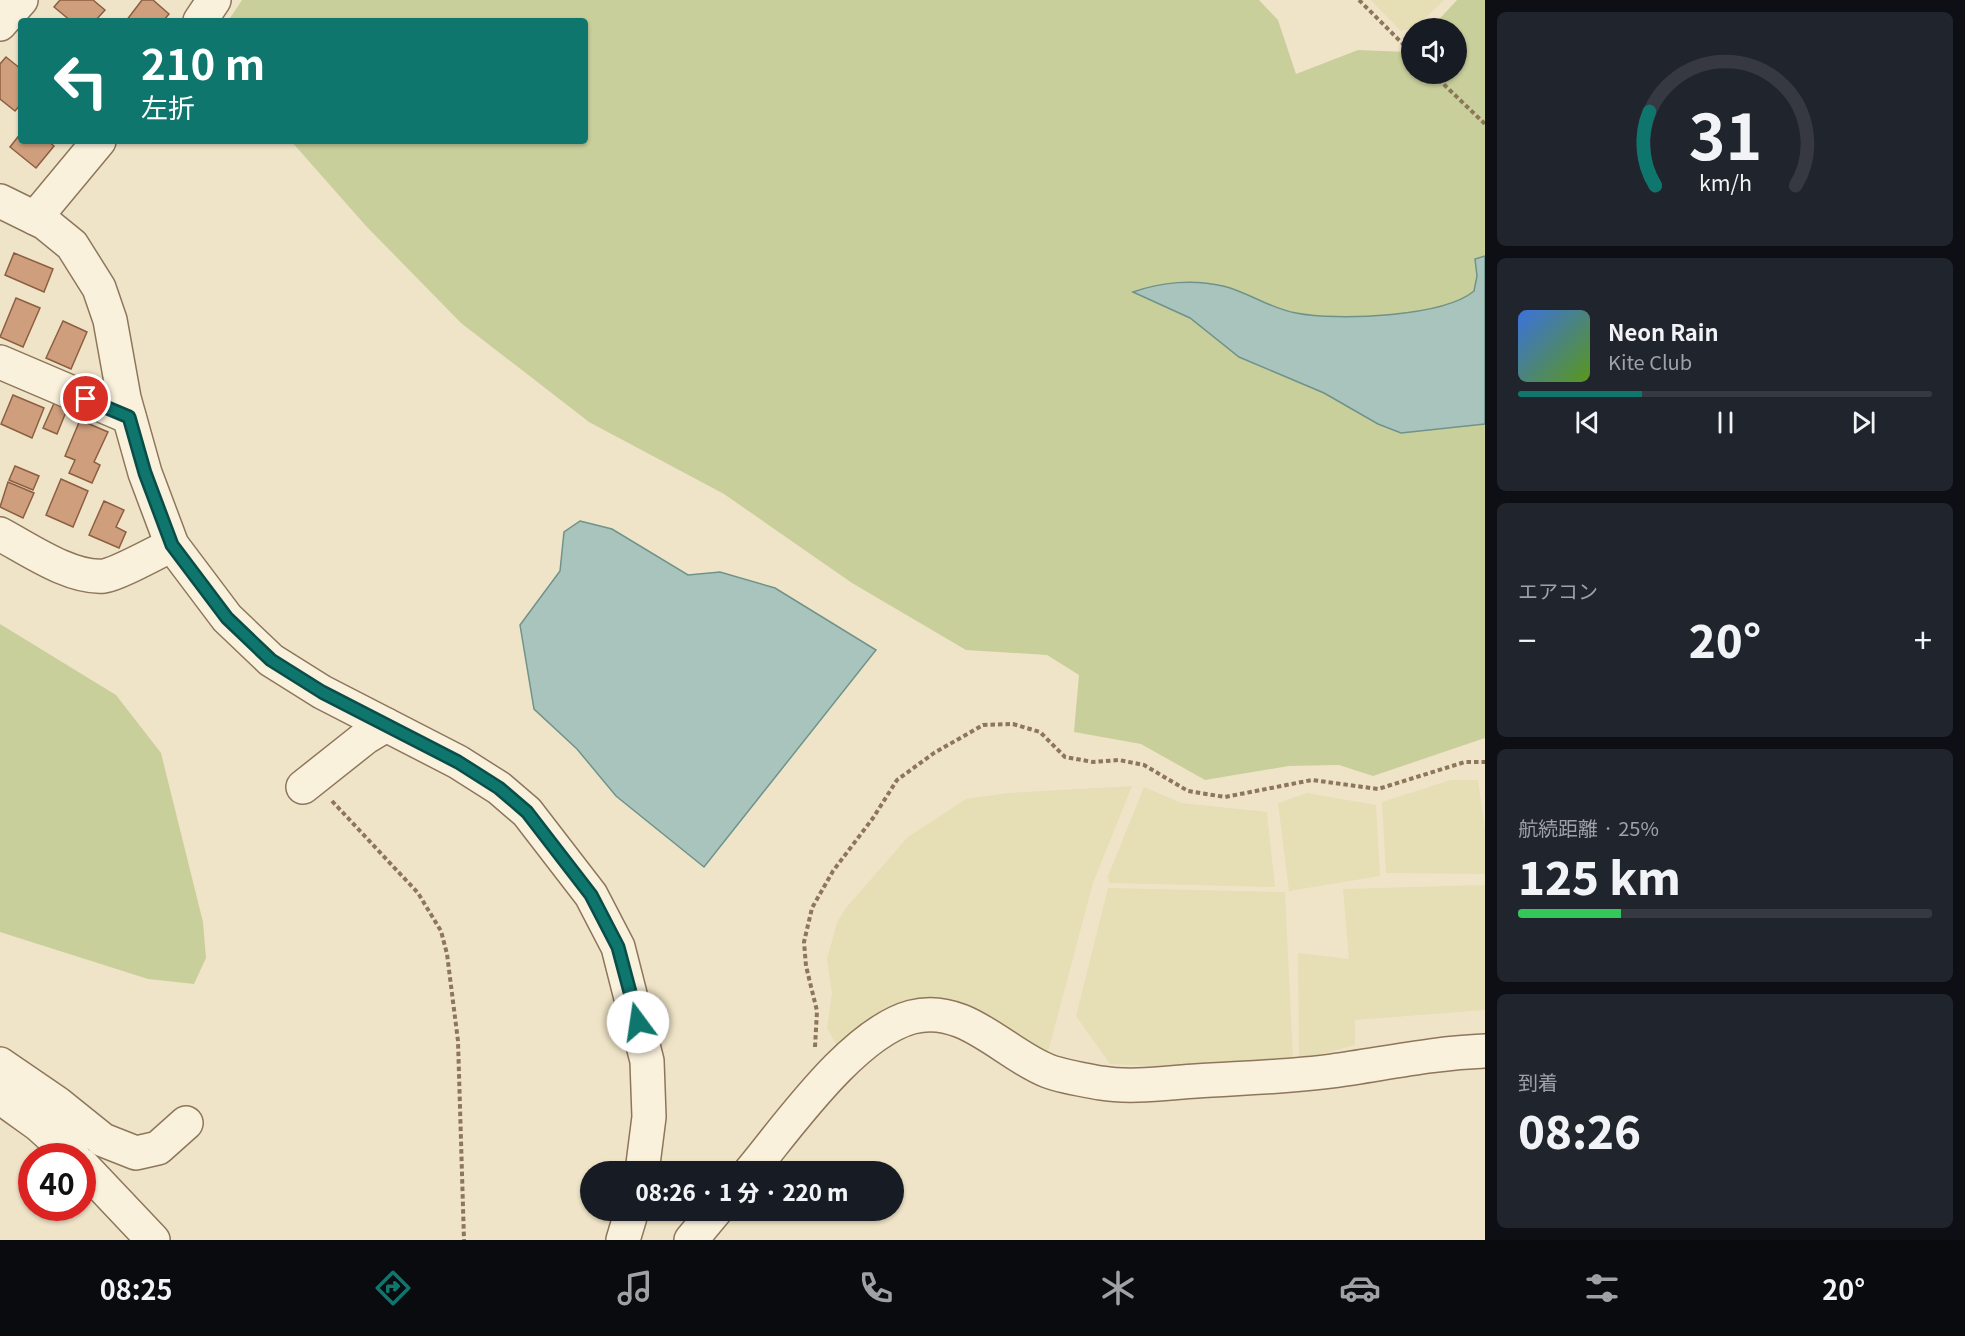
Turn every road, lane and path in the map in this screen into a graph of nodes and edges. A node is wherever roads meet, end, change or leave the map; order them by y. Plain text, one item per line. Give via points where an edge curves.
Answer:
1 (214, 0) edge
2 (1359, 0) edge
3 (202, 18) edge
4 (1401, 42) edge
5 (1443, 84) edge
6 (1485, 124) edge
7 (96, 144) edge
8 (0, 201) edge
9 (34, 218) junction
10 (0, 362) edge
11 (129, 417) junction
12 (0, 534) edge
13 (172, 545) junction
14 (386, 725) junction
15 (1485, 762) edge
16 (310, 782) joint
17 (814, 1051) dead end
18 (1485, 1052) edge
19 (0, 1064) edge
20 (0, 1097) edge
21 (186, 1123) dead end
22 (59, 1143) edge
23 (643, 1161) edge
24 (759, 1161) edge
25 (96, 1180) edge
26 (629, 1221) edge
27 (707, 1221) edge
28 (153, 1240) edge
29 (464, 1240) edge
30 (623, 1240) edge
31 (691, 1240) edge

1 - 3 street
2 - 4 path
5 - 6 path
7 - 9 street
8 - 9 street
9 - 11 street via 72,245 99,288 110,320
10 - 11 street
11 - 13 street
12 - 13 street via 56,564 104,576
13 - 14 street via 227,618 271,660
14 - 16 street
14 - 23 street via 499,788 527,812 591,895 618,947 647,1061 649,1117
15 - 17 path via 1465,762 1378,789 1312,780 1225,797 1188,791 1144,765 1065,757 1040,732 1013,724 983,725 897,780 812,908 804,942 817,1011
16 - 29 path via 418,892 441,931 458,1041
18 - 24 street via 1447,1052 1331,1071 1161,1083 1104,1083 1048,1071 977,1028 939,1016 913,1017 882,1029 837,1069
19 - 21 street via 57,1102 103,1140 136,1153 158,1148
20 - 22 street
25 - 28 street
26 - 30 street
27 - 31 street

